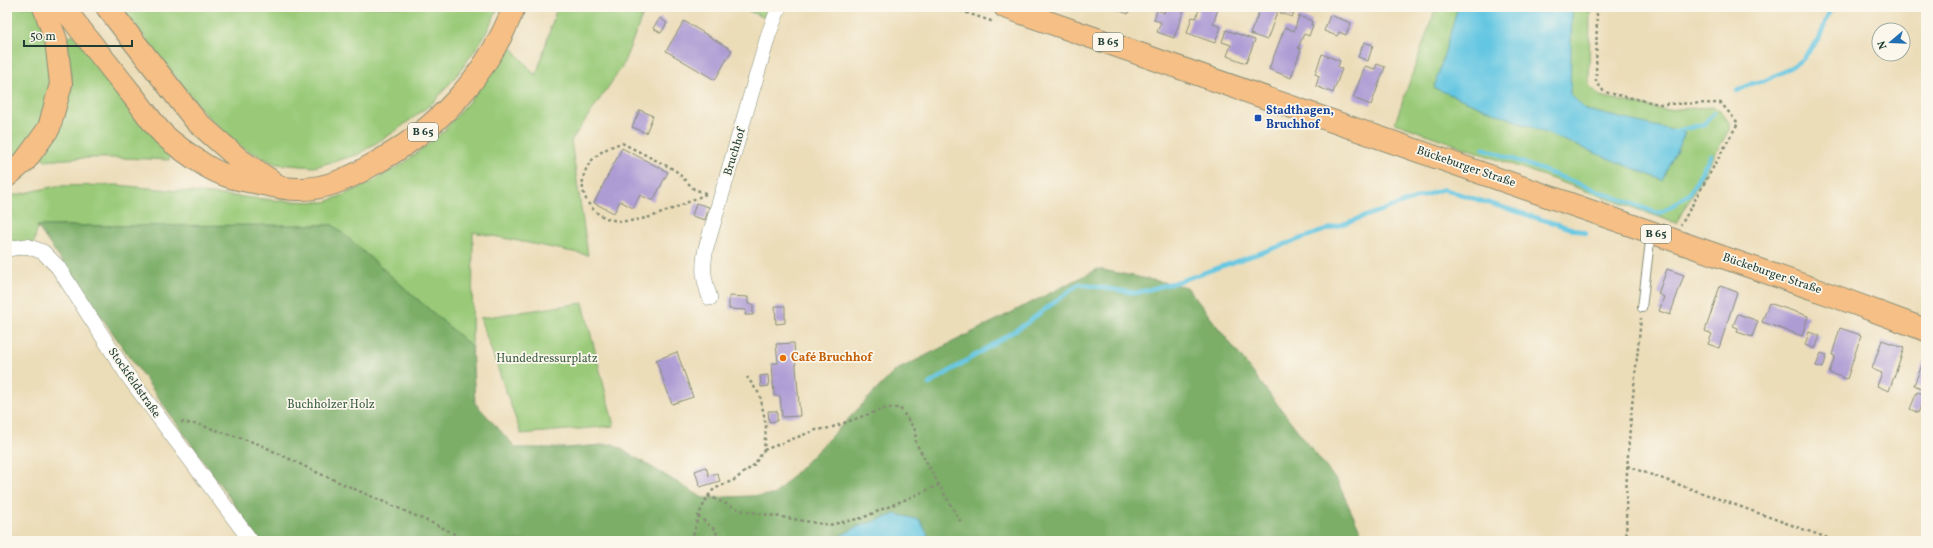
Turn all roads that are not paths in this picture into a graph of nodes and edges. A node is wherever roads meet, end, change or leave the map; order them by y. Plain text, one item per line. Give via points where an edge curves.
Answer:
1 (44, 7) edge
2 (63, 7) edge
3 (107, 7) edge
4 (514, 7) edge
5 (779, 7) edge
6 (1005, 7) edge
7 (7, 176) edge
8 (282, 188) junction
9 (1651, 232) junction
10 (7, 248) edge
11 (710, 298) dead end
12 (1642, 308) road end
13 (1926, 330) edge
14 (251, 541) edge

1 - 7 main road via 56,40 61,84 49,128 25,160
2 - 8 main road, B 65 via 164,134 200,163 226,177
3 - 8 main road via 196,121 240,160
4 - 8 main road, B 65 via 505,30 475,80 457,101 416,138 356,174 323,186
5 - 11 street, Bruchhof via 769,33 706,248 704,280
6 - 9 main road, Bückeburger Straße / B 65
9 - 12 lane
9 - 13 main road, Bückeburger Straße / B 65
10 - 14 street, Stockfeldstraße via 27,246 43,252 58,268 128,376

